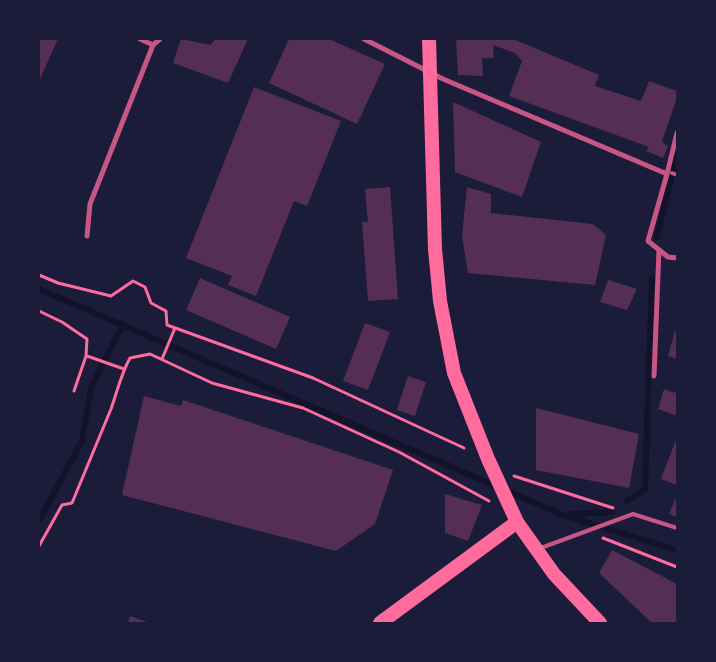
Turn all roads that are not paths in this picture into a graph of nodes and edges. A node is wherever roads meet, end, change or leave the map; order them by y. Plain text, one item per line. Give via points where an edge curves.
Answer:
1 (140, 39) edge
2 (160, 39) edge
3 (364, 39) edge
4 (429, 39) edge
5 (153, 45) junction
6 (429, 73) junction
7 (677, 133) edge
8 (669, 173) junction
9 (677, 175) edge
10 (87, 236) dead end
11 (659, 250) junction
12 (677, 258) edge
13 (654, 376) dead end
14 (514, 517) junction
15 (677, 528) edge
16 (536, 550) junction
17 (380, 623) edge
18 (600, 623) edge

1 - 5 street
2 - 5 street
3 - 6 street
4 - 6 highway
5 - 10 street via 90,204
6 - 8 street
6 - 14 highway via 440,301 454,373
7 - 8 street
8 - 9 lane
8 - 11 street via 648,241
11 - 12 street via 668,257
11 - 13 street
14 - 16 highway
14 - 17 highway
15 - 16 lane via 634,514
16 - 18 highway

